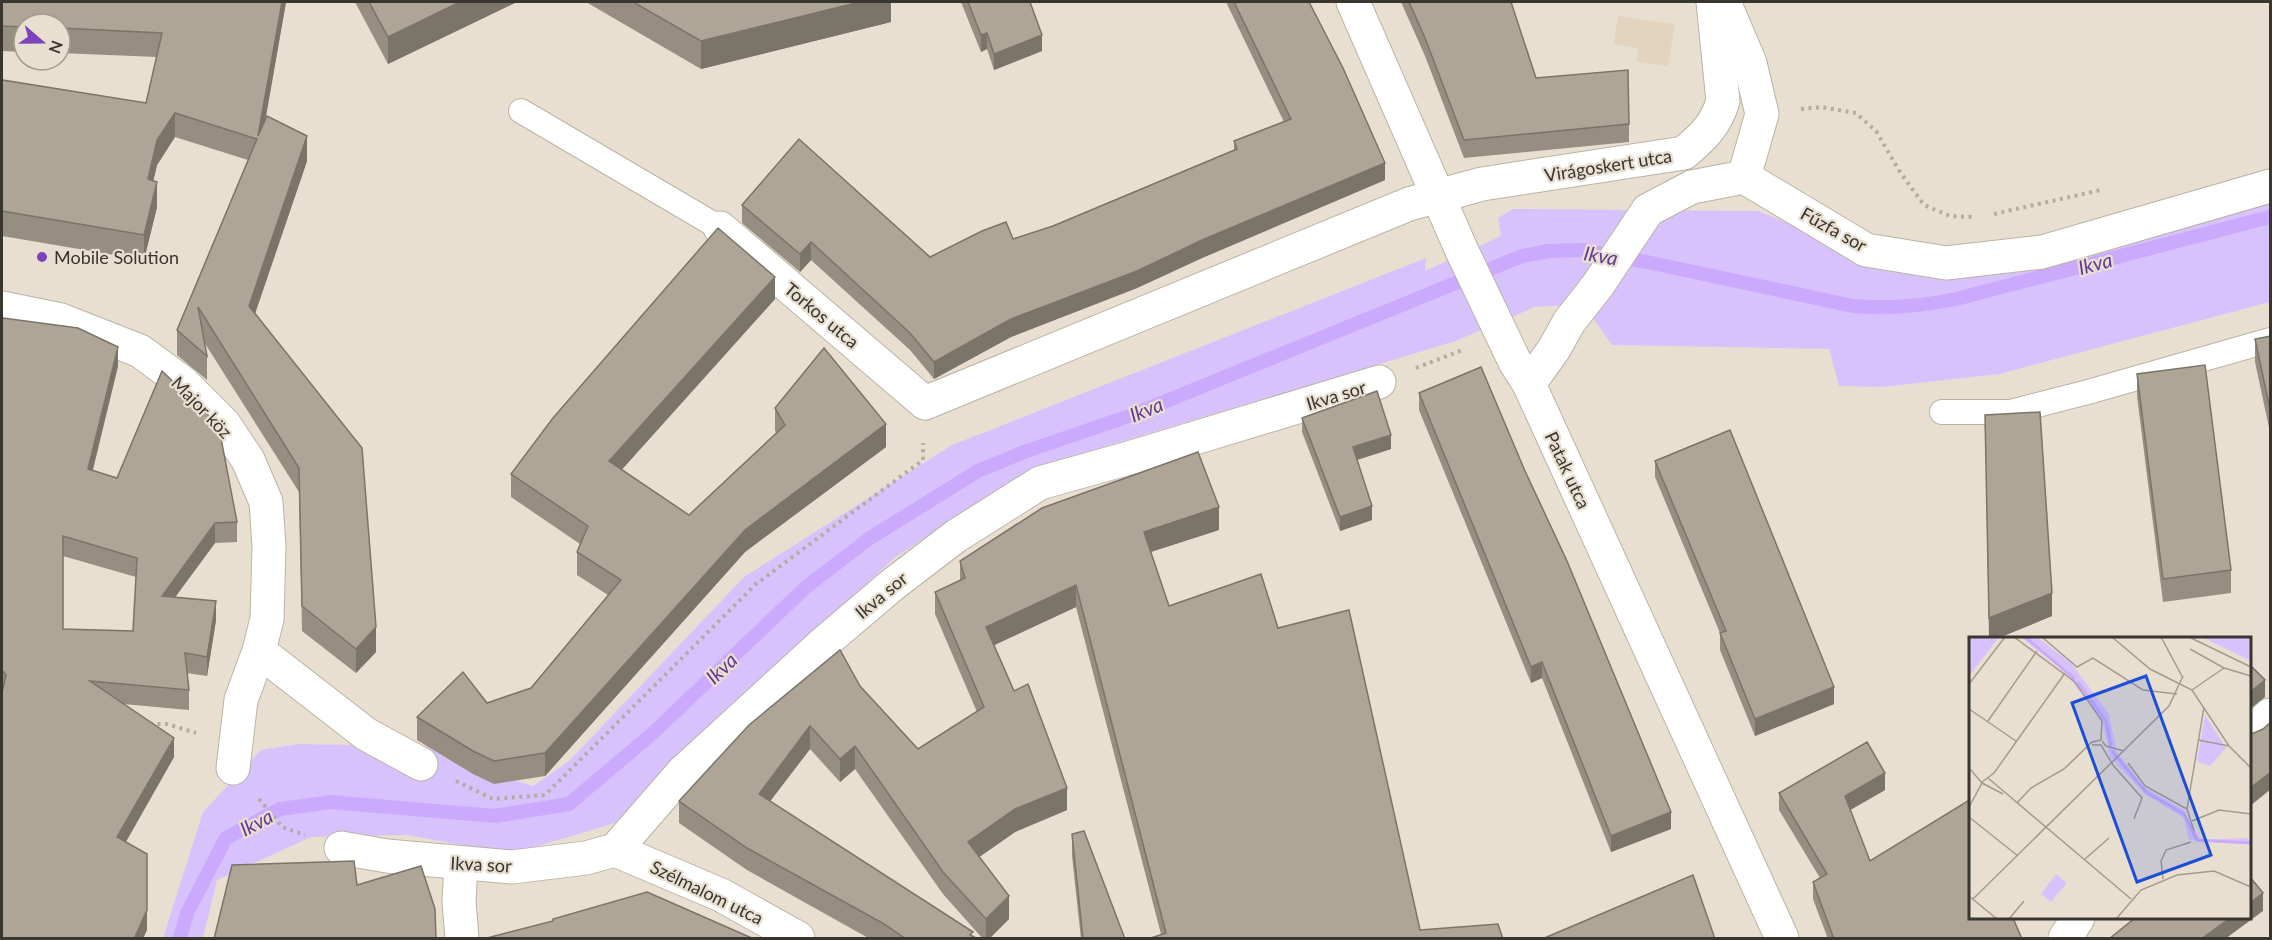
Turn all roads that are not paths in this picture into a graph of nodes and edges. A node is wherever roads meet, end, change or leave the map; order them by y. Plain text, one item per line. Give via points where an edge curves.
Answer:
1 (1353, 2) edge
2 (1713, 2) edge
3 (1724, 2) edge
4 (521, 111) dead end
5 (1744, 177) junction
6 (2271, 186) edge
7 (1439, 194) junction
8 (720, 228) joint
9 (2, 308) edge
10 (2271, 340) edge
11 (1379, 382) road end
12 (1529, 384) junction
13 (1942, 412) dead end
14 (259, 651) junction
15 (2271, 715) edge
16 (2251, 732) edge
17 (421, 764) road end
18 (236, 771) road end
19 (341, 848) dead end
20 (615, 850) junction
21 (461, 863) junction
22 (2077, 919) edge
23 (462, 939) edge
24 (798, 939) edge
25 (1782, 939) edge
26 (2065, 939) edge

1 - 7 street, Patak utca
2 - 7 street, Virágoskert utca via 1723,101 1708,133 1684,153
3 - 5 street via 1750,63 1762,114
4 - 8 lane
5 - 6 street, Fűzfa sor via 1866,250 1946,263 2042,252
5 - 12 street via 1692,187 1648,210
7 - 8 street, Torkos utca via 925,403
7 - 12 street, Patak utca via 1462,251
9 - 14 street, Major köz via 61,320 140,351 182,382 224,424 248,460 267,502 267,619
10 - 13 lane via 2010,412
11 - 20 street, Ikva sor via 1040,483 956,536 833,635 682,773
12 - 25 street, Patak utca
14 - 17 street via 366,734
14 - 18 street, Major köz via 241,700
15 - 16 street
19 - 21 street, Ikva sor
20 - 21 street, Ikva sor via 586,858 512,867
20 - 24 street, Szélmalom utca via 721,895
21 - 23 street
22 - 26 street

